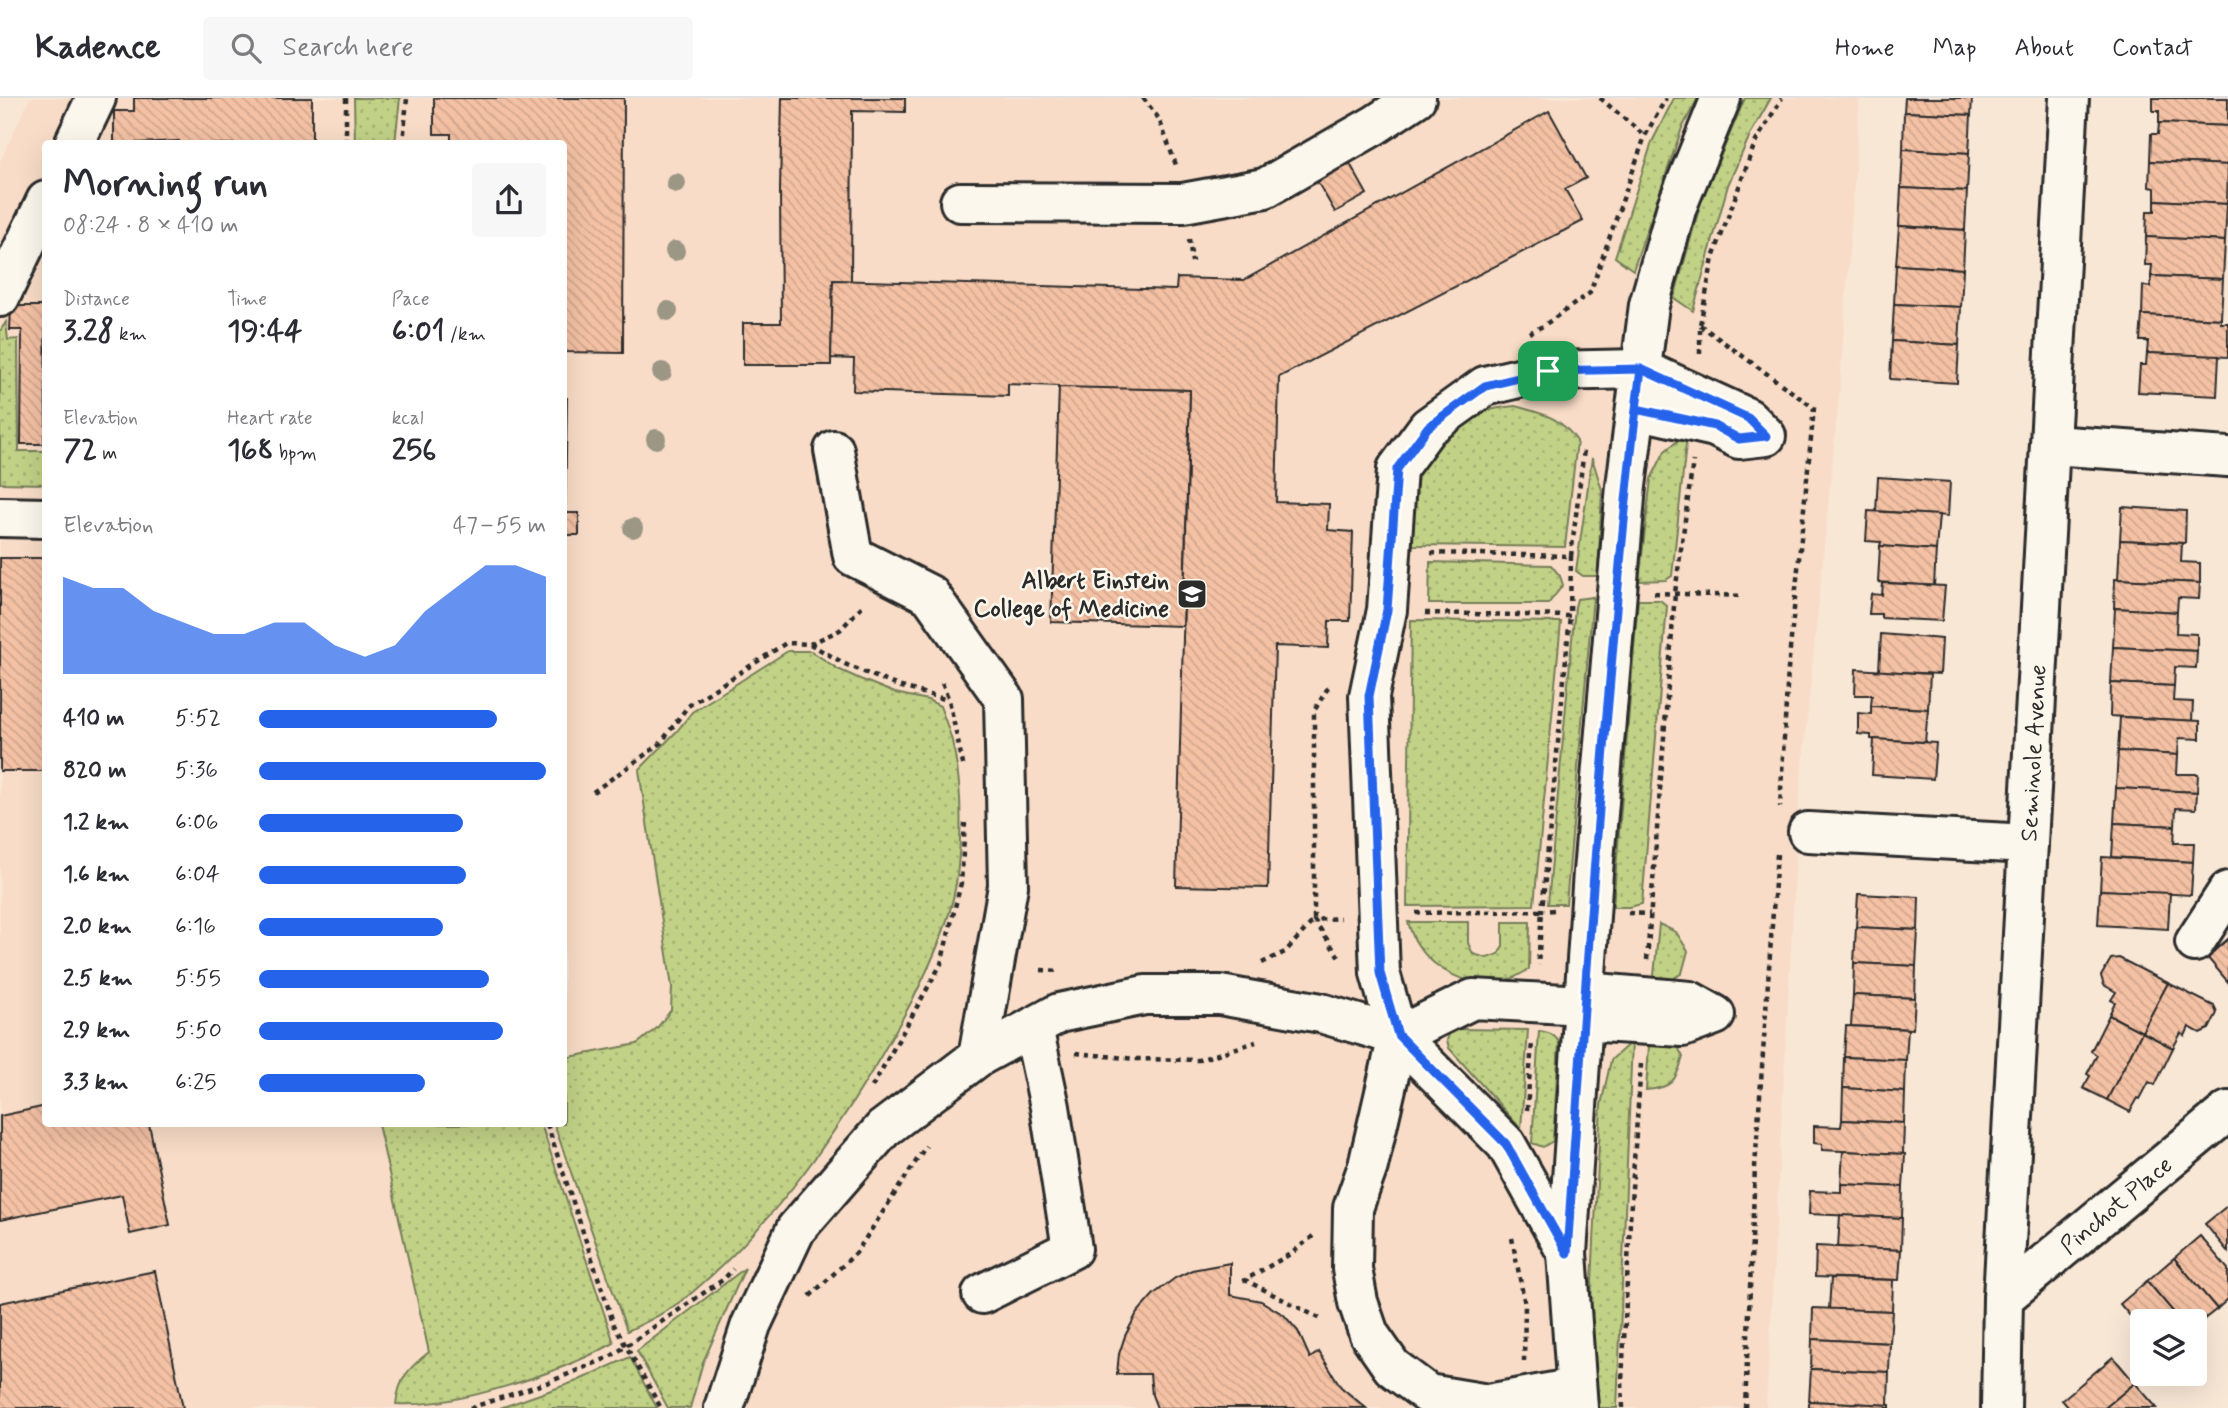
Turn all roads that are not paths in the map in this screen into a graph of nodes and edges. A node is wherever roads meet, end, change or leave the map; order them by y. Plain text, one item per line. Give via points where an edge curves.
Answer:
1 (96, 98) edge
2 (1416, 98) edge
3 (1721, 98) edge
4 (2069, 98) edge
5 (76, 140) edge
6 (960, 202) dead end
7 (42, 209) edge
8 (0, 297) edge
9 (1641, 369) junction
10 (1636, 409) junction
11 (2051, 445) junction
12 (834, 450) dead end
13 (2228, 457) edge
14 (0, 517) edge
15 (42, 518) edge
16 (1808, 832) dead end
17 (2028, 844) junction
18 (2228, 891) edge
19 (2195, 942) dead end
20 (1584, 1006) junction
21 (1033, 1027) junction
22 (1398, 1035) junction
23 (978, 1056) junction
24 (2228, 1111) edge
25 (1567, 1253) junction
26 (982, 1294) dead end
27 (2003, 1298) junction
28 (1577, 1398) edge
29 (724, 1408) edge
30 (2001, 1408) edge

1 - 5 street
2 - 6 street via 1265,188 1183,203
3 - 9 street via 1677,206 1648,306
4 - 11 street, Seminole Avenue
7 - 8 street
9 - 10 street
9 - 10 street via 1748,418 1766,436 1739,439 1715,426
9 - 22 street via 1548,371 1485,386 1428,427 1397,469 1387,610 1369,696 1380,973
10 - 20 street via 1620,552
11 - 13 street
11 - 17 street, Seminole Avenue
12 - 23 street via 853,556 930,595 1004,699 1008,886
14 - 15 street
16 - 17 street
17 - 27 street, Seminole Avenue
18 - 19 street
20 - 22 street via 1473,999
20 - 25 street
21 - 22 street via 1059,1013 1144,995 1220,995 1321,1013
21 - 23 street
21 - 26 street via 1072,1249
22 - 25 street via 1506,1144
22 - 28 street via 1368,1166 1353,1208 1352,1269 1370,1334 1392,1367 1428,1394 1488,1404
23 - 29 street via 883,1129 796,1229 751,1325
24 - 27 street, Pinchot Place
25 - 28 street
27 - 30 street, Seminole Avenue

